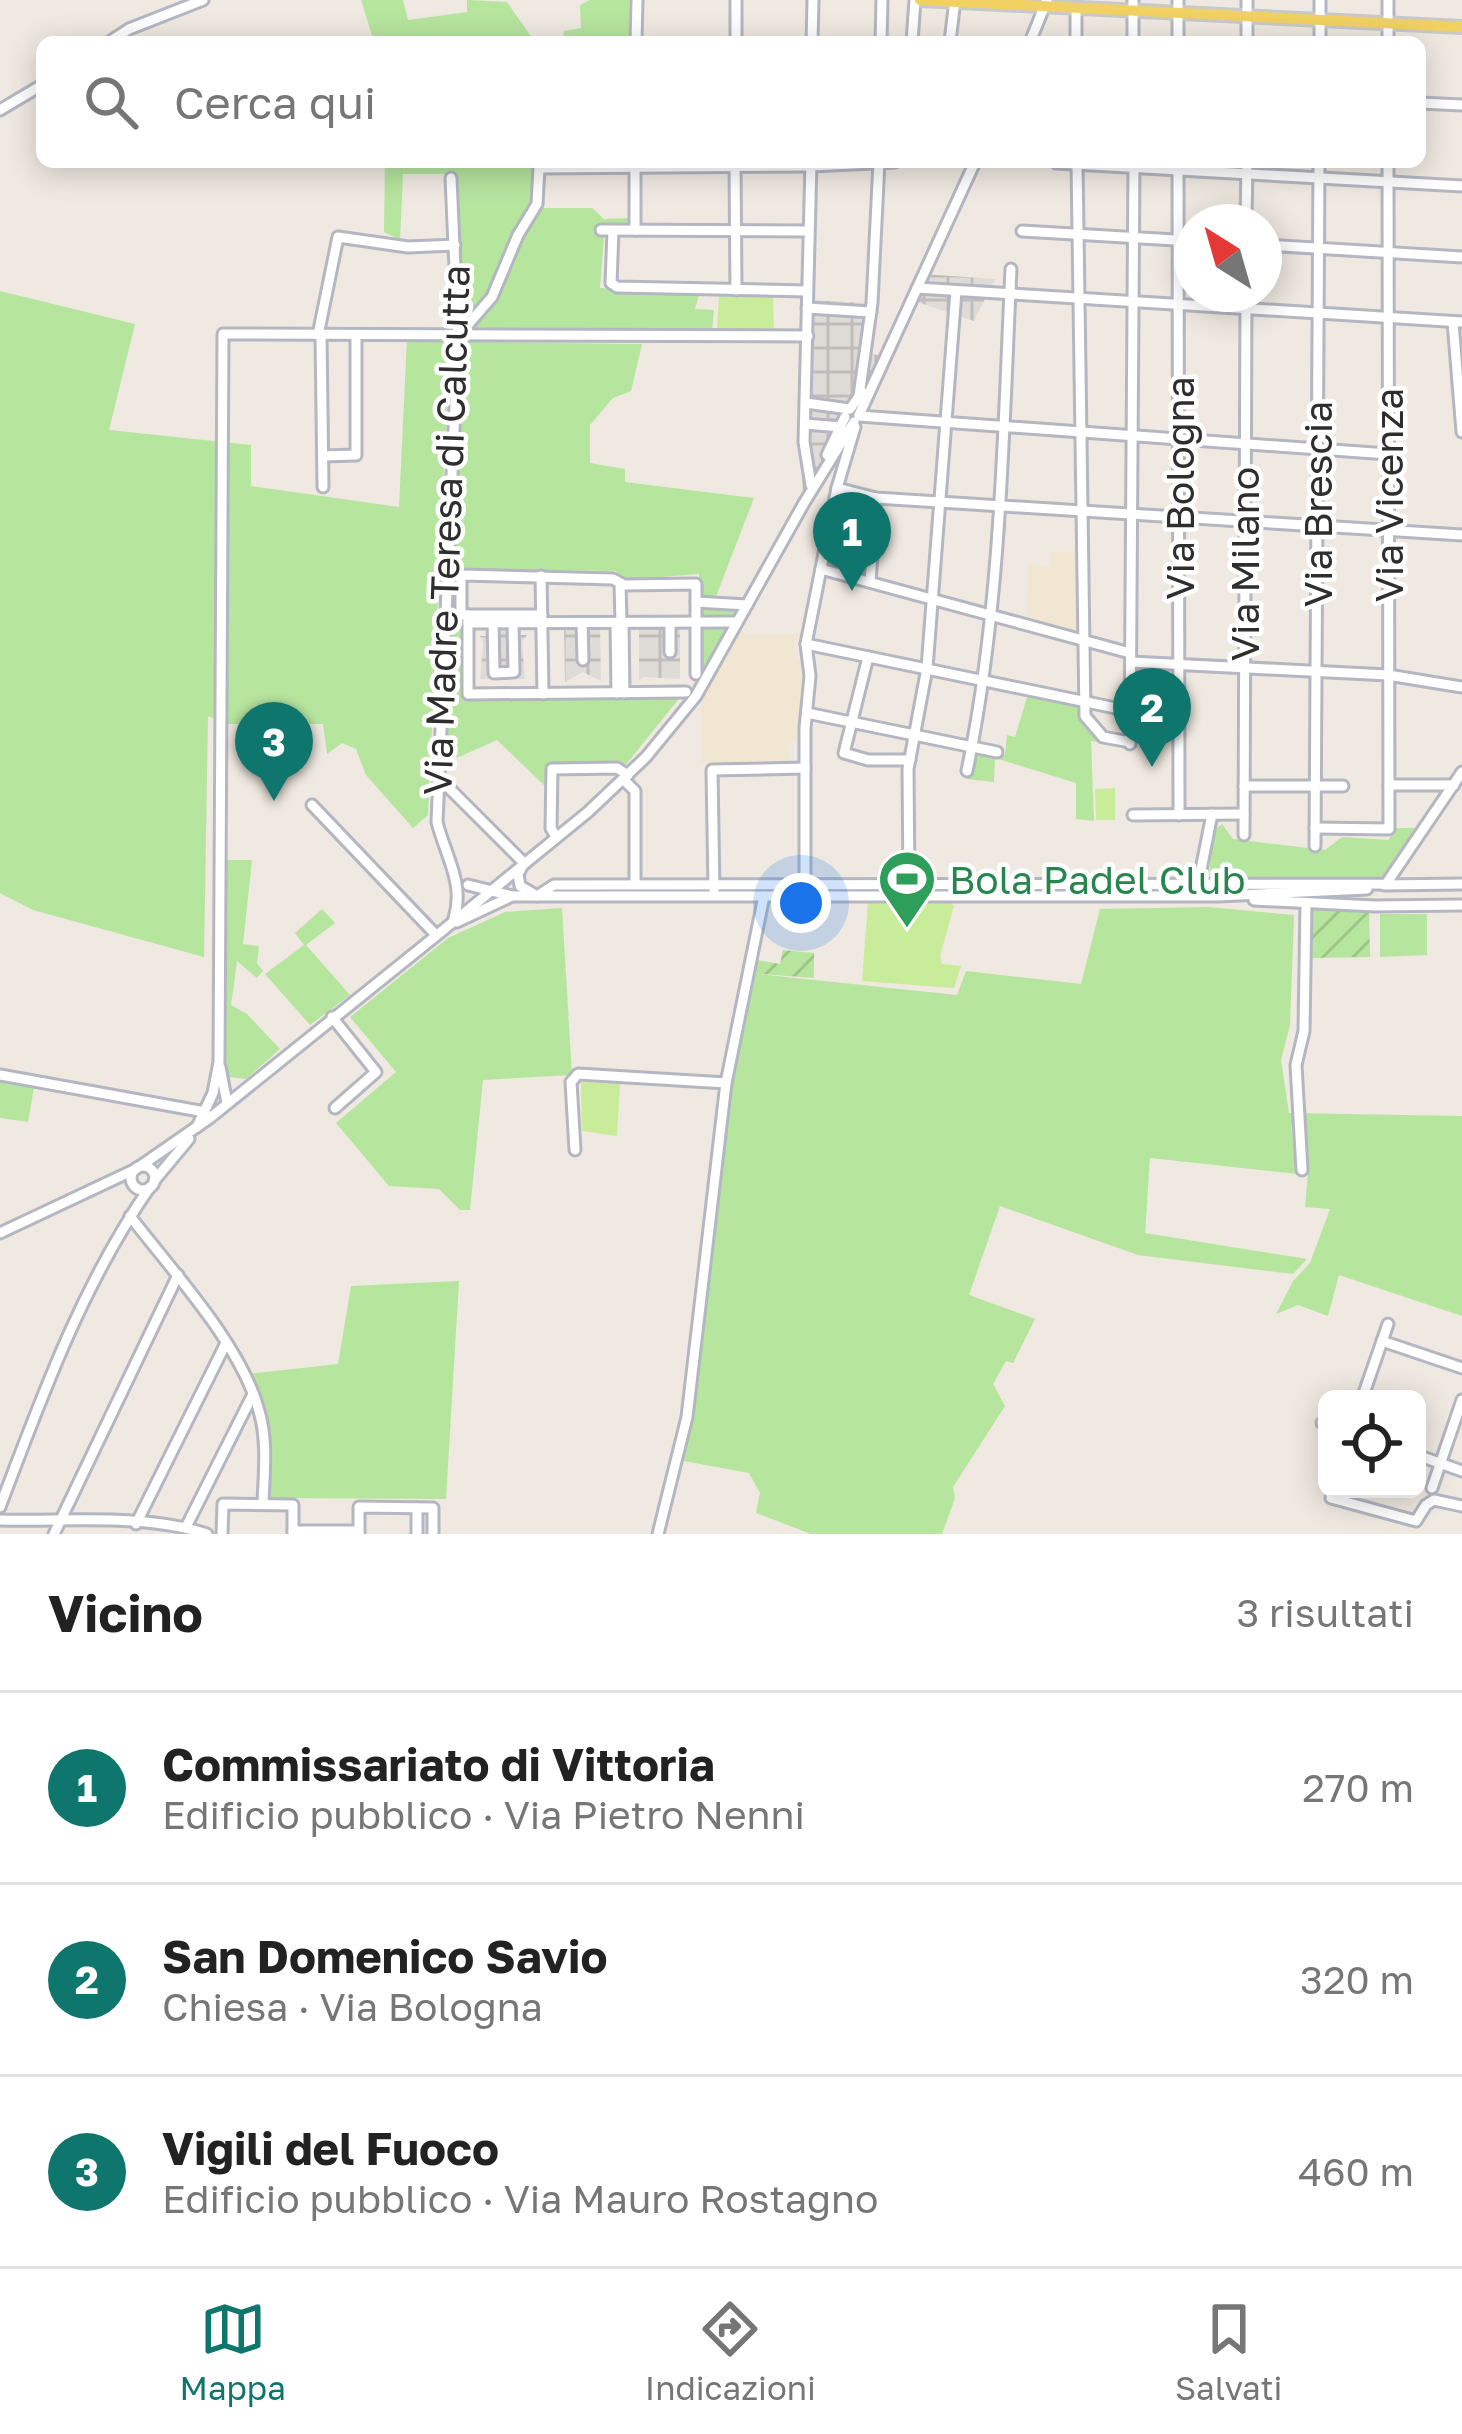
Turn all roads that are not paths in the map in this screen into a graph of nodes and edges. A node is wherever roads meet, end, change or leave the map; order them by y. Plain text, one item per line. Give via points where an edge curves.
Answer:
1 (203, 0) edge
2 (637, 0) edge
3 (736, 0) edge
4 (813, 0) edge
5 (882, 0) edge
6 (918, 0) edge
7 (1247, 0) edge
8 (1320, 0) edge
9 (1388, 0) edge
10 (955, 1) edge
11 (1047, 3) edge
12 (1133, 5) edge
13 (1178, 6) edge
14 (1076, 8) junction
15 (1247, 17) junction
16 (1320, 20) junction
17 (1388, 24) junction
18 (1462, 27) edge
19 (118, 36) edge
20 (636, 36) edge
21 (736, 36) edge
22 (812, 36) edge
23 (881, 36) edge
24 (913, 36) edge
25 (951, 36) edge
26 (1033, 36) edge
27 (1076, 36) edge
28 (1133, 36) edge
29 (1247, 36) edge
30 (1320, 36) edge
31 (1388, 36) edge
32 (36, 89) edge
33 (1426, 103) edge
34 (1462, 105) edge
35 (0, 110) edge
36 (539, 168) edge
37 (635, 168) edge
38 (736, 168) edge
39 (811, 168) edge
40 (879, 168) edge
41 (971, 168) edge
42 (1077, 168) edge
43 (1134, 168) edge
44 (1178, 168) edge
45 (1247, 168) edge
46 (1319, 168) edge
47 (1388, 168) edge
48 (452, 178) dead end
49 (1318, 178) junction
50 (1388, 182) junction
51 (1462, 186) edge
52 (1178, 204) edge
53 (1246, 204) edge
54 (635, 230) junction
55 (736, 231) junction
56 (808, 231) junction
57 (1022, 231) dead end
58 (1078, 234) junction
59 (1134, 238) junction
60 (1174, 240) edge
61 (455, 245) junction
62 (1282, 246) edge
63 (1318, 248) junction
64 (1388, 253) junction
65 (1462, 257) edge
66 (1011, 269) dead end
67 (917, 288) junction
68 (736, 290) junction
69 (807, 291) junction
70 (956, 291) junction
71 (1010, 294) junction
72 (1079, 300) junction
73 (1133, 303) junction
74 (1174, 305) edge
75 (807, 308) junction
76 (871, 311) junction
77 (1178, 312) edge
78 (1246, 312) edge
79 (1282, 312) edge
80 (1318, 313) junction
81 (1388, 318) junction
82 (1457, 322) edge
83 (320, 335) junction
84 (356, 335) junction
85 (458, 336) junction
86 (808, 336) junction
87 (864, 351) junction
88 (884, 357) junction
89 (860, 396) junction
90 (1460, 400) edge
91 (806, 404) junction
92 (852, 417) junction
93 (947, 422) junction
94 (805, 424) junction
95 (1002, 426) junction
96 (1462, 426) edge
97 (1080, 432) junction
98 (1133, 436) junction
99 (1178, 439) junction
100 (1245, 445) junction
101 (1317, 449) junction
102 (1388, 454) junction
103 (323, 456) junction
104 (827, 465) junction
105 (841, 472) junction
106 (811, 485) junction
107 (323, 487) dead end
108 (837, 488) junction
109 (876, 498) junction
110 (940, 501) junction
111 (804, 502) junction
112 (998, 505) junction
113 (1081, 511) junction
114 (1132, 513) junction
115 (1179, 516) junction
116 (1244, 521) junction
117 (1317, 526) junction
118 (1388, 531) junction
119 (1462, 535) edge
120 (820, 569) junction
121 (541, 576) junction
122 (870, 582) junction
123 (620, 583) junction
124 (932, 599) junction
125 (696, 602) junction
126 (747, 605) junction
127 (990, 614) junction
128 (468, 619) junction
129 (493, 619) junction
130 (544, 620) junction
131 (670, 622) junction
132 (696, 622) junction
133 (737, 622) junction
134 (513, 623) junction
135 (582, 623) junction
136 (620, 623) junction
137 (1083, 640) junction
138 (806, 644) junction
139 (670, 652) dead end
140 (868, 657) junction
141 (1131, 657) junction
142 (583, 660) dead end
143 (1179, 664) junction
144 (927, 668) junction
145 (1244, 668) junction
146 (1316, 671) junction
147 (696, 674) dead end
148 (1388, 675) junction
149 (984, 680) junction
150 (1462, 687) edge
151 (686, 692) dead end
152 (621, 693) junction
153 (546, 694) junction
154 (1084, 700) junction
155 (1130, 710) junction
156 (807, 713) junction
157 (853, 722) junction
158 (915, 735) junction
159 (972, 747) junction
160 (997, 752) dead end
161 (910, 760) junction
162 (805, 769) junction
163 (967, 771) dead end
164 (1462, 772) edge
165 (439, 778) junction
166 (626, 778) junction
167 (1389, 785) junction
168 (1454, 785) junction
169 (1244, 786) junction
170 (1316, 786) junction
171 (1343, 786) dead end
172 (312, 806) dead end
173 (1212, 814) junction
174 (1244, 814) junction
175 (1133, 815) dead end
176 (1179, 815) junction
177 (1315, 828) junction
178 (1244, 835) dead end
179 (556, 837) junction
180 (1315, 846) dead end
181 (524, 862) junction
182 (512, 873) junction
183 (457, 879) junction
184 (635, 884) junction
185 (805, 884) junction
186 (1385, 884) junction
187 (1462, 884) edge
188 (909, 885) junction
189 (1198, 885) junction
190 (471, 887) junction
191 (714, 889) junction
192 (921, 890) junction
193 (489, 891) junction
194 (512, 896) junction
195 (536, 896) junction
196 (764, 896) junction
197 (1218, 896) junction
198 (458, 897) junction
199 (1306, 903) junction
200 (473, 905) junction
201 (1462, 905) edge
202 (454, 921) junction
203 (439, 933) junction
204 (332, 1017) junction
205 (219, 1062) junction
206 (0, 1075) edge
207 (224, 1079) junction
208 (726, 1083) junction
209 (247, 1088) junction
210 (212, 1096) junction
211 (227, 1103) junction
212 (335, 1108) dead end
213 (208, 1114) junction
214 (575, 1150) dead end
215 (137, 1168) junction
216 (1302, 1170) dead end
217 (152, 1184) junction
218 (133, 1185) junction
219 (93, 1189) junction
220 (131, 1214) junction
221 (0, 1232) edge
222 (178, 1275) junction
223 (1388, 1324) dead end
224 (1382, 1341) junction
225 (225, 1345) junction
226 (1462, 1369) edge
227 (1365, 1390) edge
228 (254, 1394) junction
229 (1462, 1400) edge
230 (1426, 1459) edge
231 (1440, 1463) junction
232 (1462, 1471) edge
233 (1432, 1488) dead end
234 (1331, 1498) dead end
235 (263, 1504) junction
236 (1462, 1506) edge
237 (0, 1507) edge
238 (417, 1508) junction
239 (0, 1520) edge
240 (59, 1522) junction
241 (136, 1524) junction
242 (186, 1527) junction
243 (293, 1533) edge
244 (359, 1533) edge
245 (54, 1534) edge
246 (207, 1534) edge
247 (222, 1534) edge
248 (417, 1534) edge
249 (433, 1534) edge
250 (658, 1534) edge

1 - 19 street
2 - 20 street
3 - 21 street
4 - 22 street
5 - 23 street
6 - 10 main road
6 - 24 street
7 - 15 street
8 - 16 street
9 - 17 street
10 - 11 main road
10 - 25 street
11 - 14 main road
11 - 26 street
12 - 13 main road
12 - 14 main road
12 - 28 street
13 - 15 main road
14 - 27 street
15 - 16 main road
15 - 29 street
16 - 17 main road
16 - 30 street
17 - 18 main road
17 - 31 street
32 - 35 street
33 - 34 street
36 - 85 street via 537,204 492,298
37 - 54 street
38 - 55 street
39 - 56 street
40 - 76 street
41 - 67 street
42 - 58 street
43 - 59 street
44 - 52 street, Via Bologna
45 - 49 street
45 - 53 street
46 - 49 street, Via Brescia
47 - 50 street, Via Vicenza
48 - 61 street, Via Madre Teresa di Calcutta
49 - 50 street
49 - 63 street, Via Brescia
50 - 51 street
50 - 64 street, Via Vicenza
54 - 55 street
54 - 68 street via 607,230 611,283
55 - 56 street
55 - 68 street
56 - 69 street
57 - 58 street
58 - 59 street
58 - 72 street
59 - 60 street
59 - 73 street
61 - 83 street via 338,237
61 - 85 street, Via Madre Teresa di Calcutta
62 - 63 street
63 - 64 street
63 - 80 street, Via Brescia
64 - 65 street
64 - 81 street, Via Vicenza
66 - 71 street
67 - 70 street
67 - 88 street
68 - 69 street
69 - 75 street
70 - 71 street
70 - 93 street
71 - 72 street
71 - 95 street
72 - 73 street
72 - 97 street
73 - 74 street
73 - 98 street
75 - 76 street
75 - 86 street
76 - 87 street
77 - 99 street, Via Bologna
78 - 100 street, Via Milano
79 - 80 street
80 - 81 street
80 - 101 street, Via Brescia
81 - 82 street
81 - 102 street, Via Vicenza
82 - 90 street
83 - 84 street
83 - 103 street
83 - 205 street via 223,334
84 - 85 street
84 - 103 street via 356,455
85 - 86 street
85 - 165 street, Via Madre Teresa di Calcutta
86 - 91 street
87 - 88 street
87 - 89 street
88 - 89 street
88 - 92 street
89 - 92 street
90 - 96 street
91 - 92 street
91 - 94 street
92 - 93 street
92 - 94 street
92 - 104 street
92 - 105 street
92 - 106 street
93 - 95 street
93 - 110 street
94 - 106 street
95 - 97 street
95 - 112 street
97 - 98 street
97 - 113 street
98 - 99 street
98 - 114 street
99 - 100 street
99 - 115 street, Via Bologna
100 - 101 street
100 - 116 street, Via Milano
101 - 102 street
101 - 117 street, Via Brescia
102 - 118 street, Via Vicenza
103 - 107 street
104 - 105 street
104 - 111 street
105 - 108 street
106 - 111 street
108 - 109 street
108 - 120 street
109 - 110 street
109 - 122 street
110 - 112 street
110 - 124 street
111 - 126 street
112 - 113 street
112 - 127 street
113 - 114 street
113 - 137 street
114 - 115 street
114 - 141 street
115 - 116 street
115 - 143 street, Via Bologna
116 - 117 street
116 - 145 street, Via Milano
117 - 118 street
117 - 146 street, Via Brescia
118 - 119 street
118 - 148 street, Via Vicenza
120 - 122 street
120 - 138 street
121 - 123 street
121 - 128 street via 461,575 461,615
121 - 130 street
122 - 124 street
123 - 125 street via 696,584
123 - 136 street
124 - 127 street
124 - 144 street
125 - 126 street
125 - 132 street
126 - 133 street
127 - 137 street
127 - 149 street
128 - 129 street
128 - 153 street via 468,694
129 - 130 street
129 - 134 street
129 - 134 street via 494,673 514,672
130 - 134 street
130 - 135 street
130 - 153 street
131 - 132 street
131 - 136 street
131 - 139 street
132 - 133 street
132 - 147 street
133 - 166 street via 696,696
135 - 136 street
135 - 142 street
136 - 152 street
137 - 141 street
137 - 154 street
138 - 140 street
138 - 156 street
140 - 144 street
140 - 157 street
141 - 143 street
141 - 155 street
143 - 145 street
143 - 176 street, Via Bologna
144 - 149 street
144 - 158 street
145 - 146 street
145 - 169 street, Via Milano
146 - 148 street
146 - 170 street, Via Brescia
148 - 150 street
148 - 167 street, Via Vicenza
149 - 154 street
149 - 159 street
151 - 152 street
152 - 153 street
154 - 155 street
154 - 155 street via 1092,728 1130,743
156 - 157 street
156 - 162 street
157 - 158 street
157 - 161 street via 844,753
158 - 159 street
158 - 161 street
159 - 160 street
159 - 163 street
161 - 188 street
162 - 185 street
162 - 191 street via 712,770
164 - 168 street
165 - 181 street
165 - 183 street, Via Madre Teresa di Calcutta via 437,821
166 - 179 street
166 - 179 street via 617,768 552,769
166 - 184 street via 635,791
167 - 168 street
167 - 177 street, Via Vicenza via 1389,829
168 - 186 street
169 - 170 street
169 - 174 street, Via Milano
170 - 171 street
170 - 177 street, Via Brescia
172 - 203 street
173 - 174 street
173 - 176 street
173 - 189 street
174 - 178 street, Via Milano
175 - 176 street
177 - 180 street, Via Brescia
179 - 181 street
181 - 182 street
181 - 195 street via 518,880
182 - 190 street
182 - 193 street
183 - 190 street
183 - 198 street, Via Madre Teresa di Calcutta
184 - 191 street
184 - 195 street via 554,884
185 - 188 street
185 - 191 street
186 - 187 street
186 - 189 street
186 - 197 street
188 - 192 street
189 - 192 street
190 - 193 street
190 - 200 street
191 - 195 street
191 - 196 street
192 - 196 street
192 - 197 street
193 - 194 street
193 - 200 street
194 - 195 street
194 - 203 street
196 - 208 street
197 - 199 street
198 - 200 street
198 - 202 street, Via Madre Teresa di Calcutta
199 - 201 street
199 - 216 street via 1304,1031 1295,1066
200 - 202 street
202 - 203 street
203 - 204 street
204 - 209 street
204 - 212 street via 376,1072
205 - 207 street
205 - 210 street
206 - 213 street
207 - 209 street
207 - 211 street
208 - 214 street via 578,1074
208 - 250 street via 687,1418
209 - 211 street
210 - 211 street
210 - 213 street
211 - 213 street
213 - 215 street
213 - 217 street
215 - 217 street via 151,1169
215 - 218 street
215 - 219 street
217 - 218 street
217 - 220 street
218 - 219 street
218 - 220 street
219 - 221 street
220 - 222 street
220 - 237 street via 78,1310
222 - 225 street
222 - 240 street
223 - 224 street
224 - 226 street
224 - 227 street
225 - 228 street
225 - 241 street
228 - 235 street via 265,1437
228 - 242 street
229 - 231 street
230 - 231 street
231 - 232 street
231 - 233 street
234 - 236 street via 1416,1521 1434,1500
235 - 243 street via 293,1504
235 - 247 street via 223,1504
238 - 244 street via 359,1507
238 - 248 street
238 - 249 street via 433,1508
239 - 240 street
240 - 241 street
240 - 245 street
241 - 242 street
242 - 246 street
243 - 244 street

